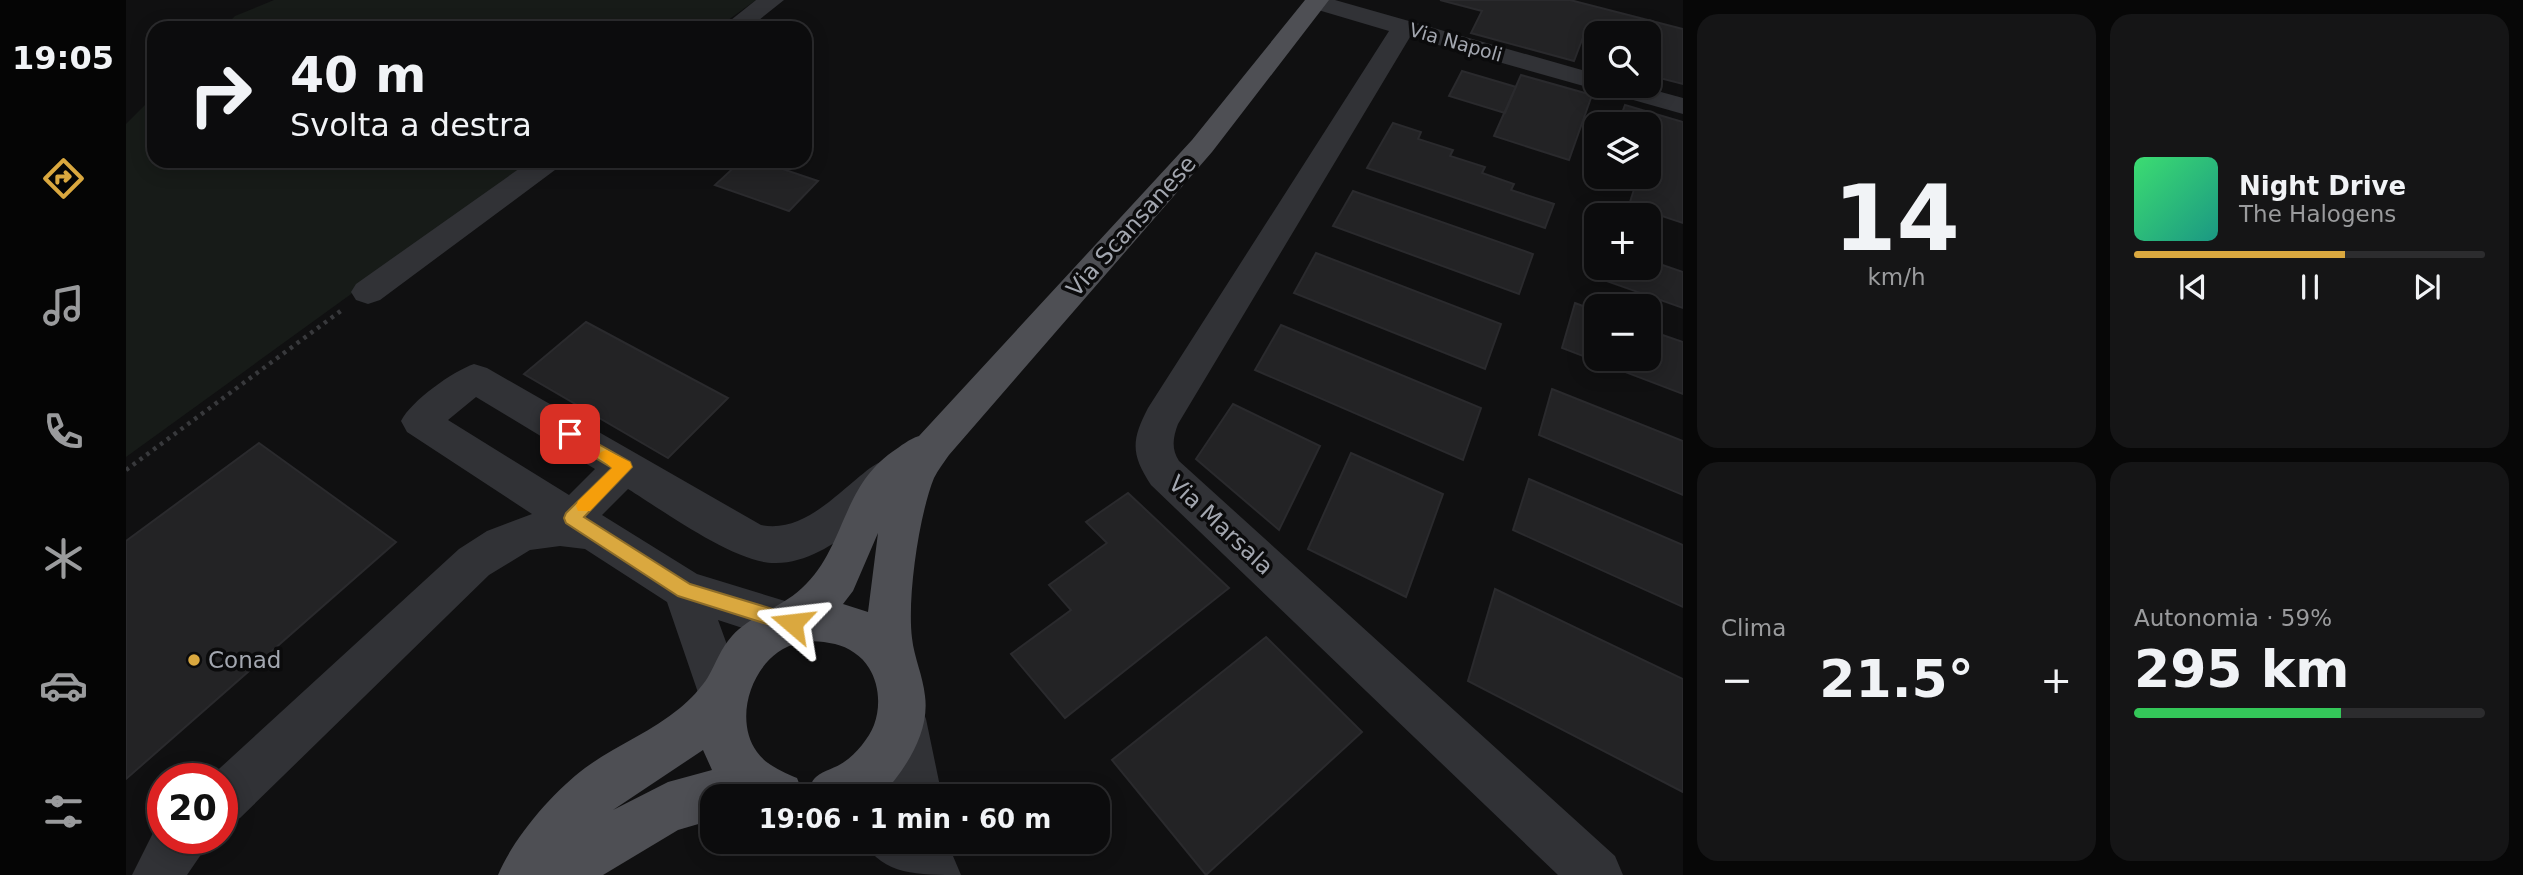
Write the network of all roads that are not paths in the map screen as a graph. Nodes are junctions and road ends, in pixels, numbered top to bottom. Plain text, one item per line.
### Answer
1 (772, 0) edge
2 (1317, 1) edge
3 (743, 21) edge
4 (1404, 27) junction
5 (1584, 79) edge
6 (1654, 98) edge
7 (1683, 106) edge
8 (539, 168) edge
9 (368, 292) road end
10 (935, 444) junction
11 (624, 467) junction
12 (888, 476) junction
13 (583, 525) junction
14 (685, 590) junction
15 (792, 623) junction
16 (896, 669) junction
17 (722, 697) junction
18 (902, 719) junction
19 (758, 784) edge
20 (859, 784) edge
21 (915, 784) edge
22 (238, 785) edge
23 (700, 798) edge
24 (170, 854) edge
25 (909, 854) edge
26 (936, 854) edge
27 (159, 875) edge
28 (525, 875) edge
29 (553, 875) edge
30 (934, 875) edge
31 (946, 875) edge
32 (1596, 875) edge

1 - 3 street
2 - 4 street, Via Napoli
2 - 10 main road, Via Scansanese
4 - 5 street, Via Napoli
4 - 32 street, Via Marsala
6 - 7 street
8 - 9 street
10 - 12 main road, Via Scansanese
10 - 16 main road, Via Scansanese
11 - 12 street
11 - 13 street
11 - 13 street
12 - 15 main road, Via Scansanese
13 - 14 street
13 - 22 street
14 - 15 street
14 - 17 street
15 - 16 main road, Via Scansanese
15 - 17 main road, Via Scansanese
16 - 18 main road, Via Scansanese
17 - 19 main road, Via Scansanese
17 - 28 main road, Via Scansanese
18 - 20 main road, Via Scansanese
18 - 21 street
23 - 29 main road, Via Scansanese
24 - 27 street
25 - 30 street
26 - 31 street

